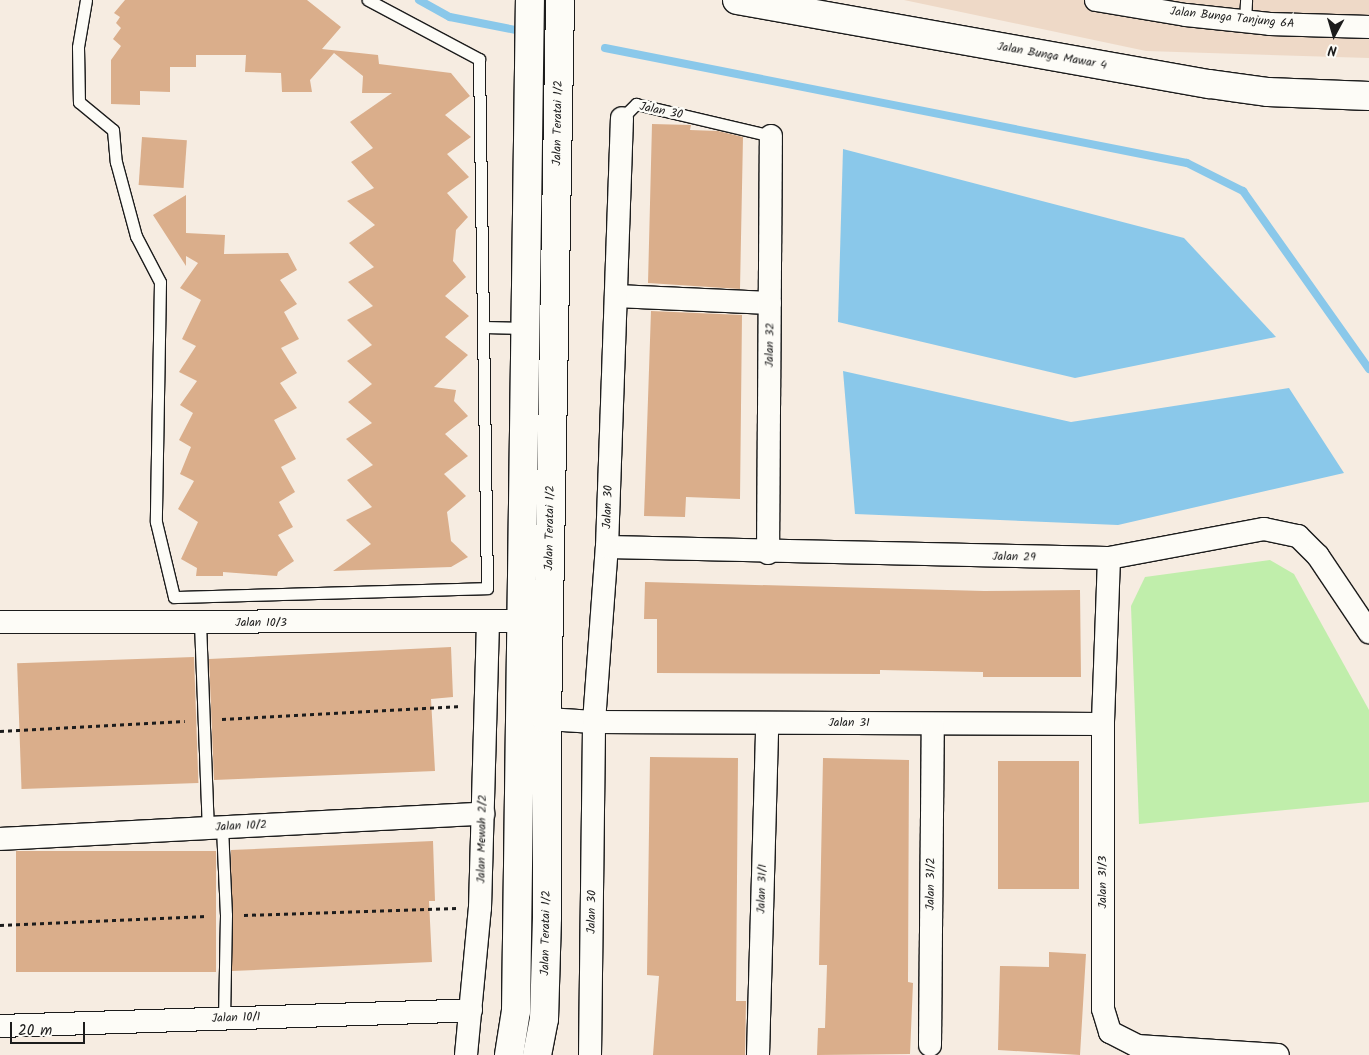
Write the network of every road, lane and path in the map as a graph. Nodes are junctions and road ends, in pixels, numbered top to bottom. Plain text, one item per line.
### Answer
1 (86, 0) edge
2 (368, 0) edge
3 (530, 0) edge
4 (560, 0) edge
5 (737, 0) edge
6 (1096, 0) edge
7 (840, 10) edge
8 (1245, 10) edge
9 (1369, 27) edge
10 (1369, 96) edge
11 (622, 118) joint
12 (771, 136) joint
13 (616, 296) junction
14 (770, 303) junction
15 (484, 327) junction
16 (526, 328) junction
17 (606, 548) junction
18 (768, 553) junction
19 (1109, 558) junction
20 (174, 597) junction
21 (522, 621) junction
22 (0, 622) edge
23 (191, 623) junction
24 (488, 623) junction
25 (1369, 632) edge
26 (486, 704) junction
27 (547, 719) junction
28 (203, 720) junction
29 (594, 722) junction
30 (767, 723) junction
31 (932, 724) junction
32 (1104, 724) junction
33 (0, 731) edge
34 (483, 814) junction
35 (215, 828) junction
36 (0, 839) edge
37 (471, 1010) junction
38 (224, 1018) junction
39 (0, 1026) edge
40 (930, 1045) dead end
41 (466, 1055) edge
42 (508, 1055) edge
43 (537, 1055) edge
44 (590, 1055) edge
45 (758, 1055) edge
46 (1278, 1055) edge

1 - 20 lane
2 - 15 lane
3 - 16 main road
4 - 27 main road, Jalan Teratai 1/2
5 - 7 main road, Jalan Bunga Mawar 4
6 - 8 street, Jalan Bunga Tanjung 6A
7 - 10 main road, Jalan Bunga Mawar 4
8 - 9 street, Jalan Bunga Tanjung 6A
11 - 12 lane, Jalan 30
11 - 13 street, Jalan 30
12 - 14 street, Jalan 32
13 - 14 street
13 - 17 street, Jalan 30
14 - 18 street, Jalan 32
15 - 16 lane
15 - 20 lane
16 - 21 main road
17 - 18 street, Jalan 29
17 - 29 street, Jalan 30
18 - 19 street, Jalan 29
19 - 25 street, Jalan 29
19 - 32 street, Jalan 31/3
20 - 23 lane
21 - 24 street, Jalan 10/3
21 - 42 main road
22 - 23 street, Jalan 10/3
23 - 24 street, Jalan 10/3
23 - 28 lane
24 - 26 street, Jalan Mewah 2/2
26 - 28 path
26 - 34 street, Jalan Mewah 2/2
27 - 29 street, Jalan 31
27 - 43 main road, Jalan Teratai 1/2
28 - 33 path
28 - 35 lane
29 - 30 street, Jalan 31
29 - 44 street, Jalan 30
30 - 31 street, Jalan 31
30 - 45 street, Jalan 31/1
31 - 32 street, Jalan 31
31 - 40 street, Jalan 31/2
32 - 46 street, Jalan 31/3
34 - 35 street, Jalan 10/2
34 - 37 street, Jalan Mewah 2/2
35 - 36 street, Jalan 10/2
35 - 38 lane
37 - 38 street, Jalan 10/1
37 - 41 street, Jalan Mewah 2/2
38 - 39 street, Jalan 10/1

